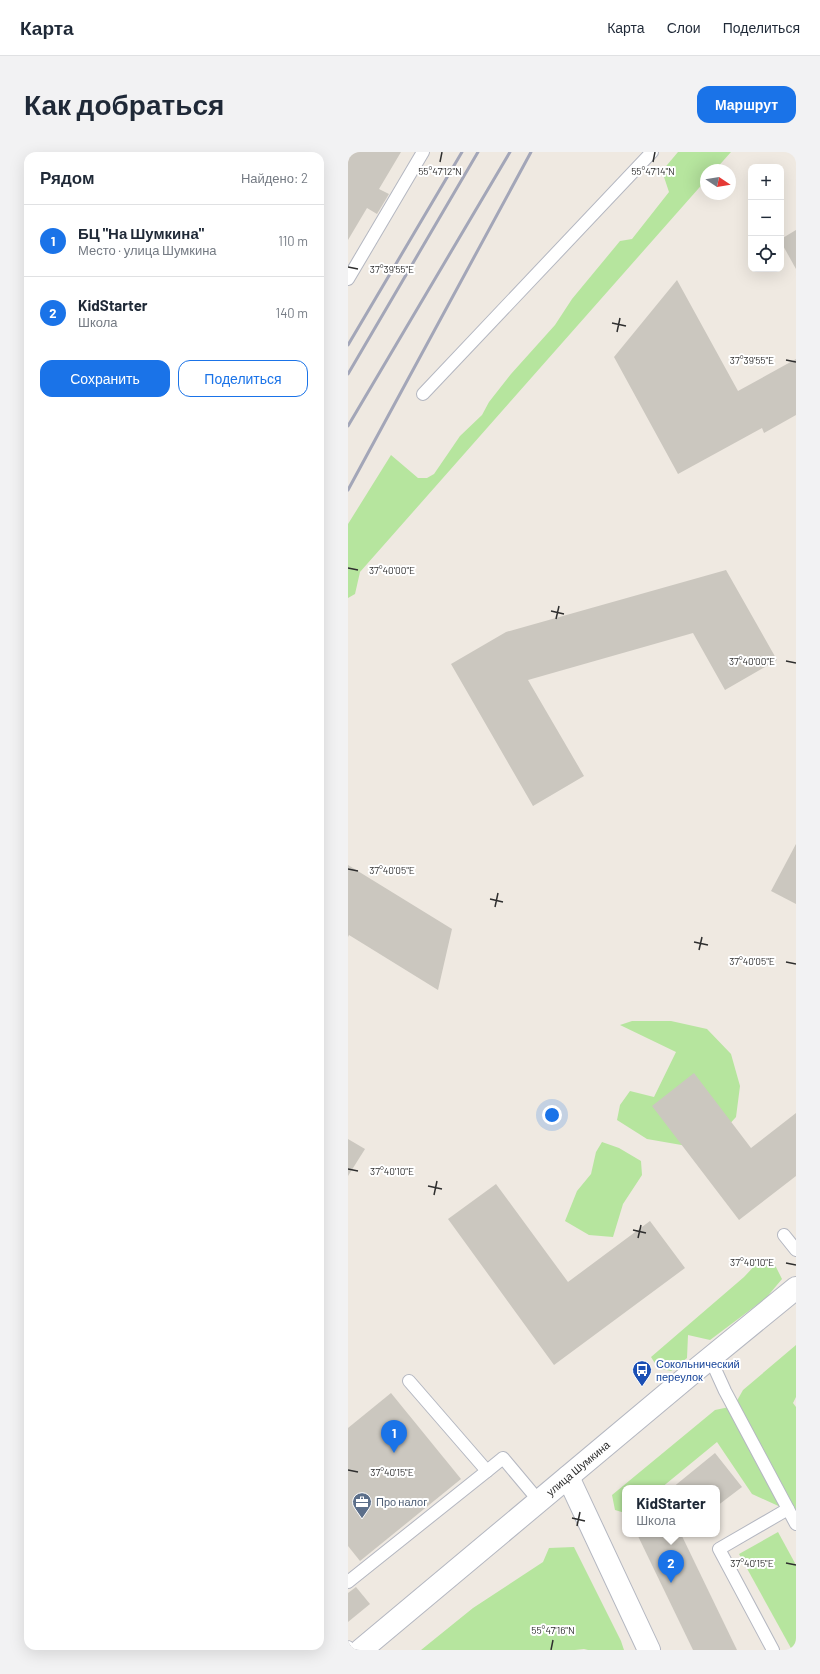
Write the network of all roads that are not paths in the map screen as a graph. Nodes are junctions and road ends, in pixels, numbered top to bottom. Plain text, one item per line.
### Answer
1 (423, 152) edge
2 (652, 152) edge
3 (348, 279) edge
4 (423, 394) dead end
5 (784, 1235) dead end
6 (796, 1250) edge
7 (796, 1288) edge
8 (710, 1358) junction
9 (409, 1381) dead end
10 (487, 1472) junction
11 (568, 1477) junction
12 (539, 1501) junction
13 (788, 1509) junction
14 (796, 1524) edge
15 (348, 1582) edge
16 (348, 1647) edge
17 (350, 1650) edge
18 (361, 1650) edge
19 (649, 1650) edge
20 (773, 1650) edge

1 - 3 lane
2 - 4 lane
5 - 6 lane
7 - 8 street, улица Шумкина
8 - 11 street, улица Шумкина
8 - 13 lane
9 - 10 lane
10 - 12 lane
10 - 15 lane
11 - 12 street, улица Шумкина
11 - 19 street
12 - 18 street, улица Шумкина
13 - 14 lane
13 - 20 lane
16 - 17 lane

